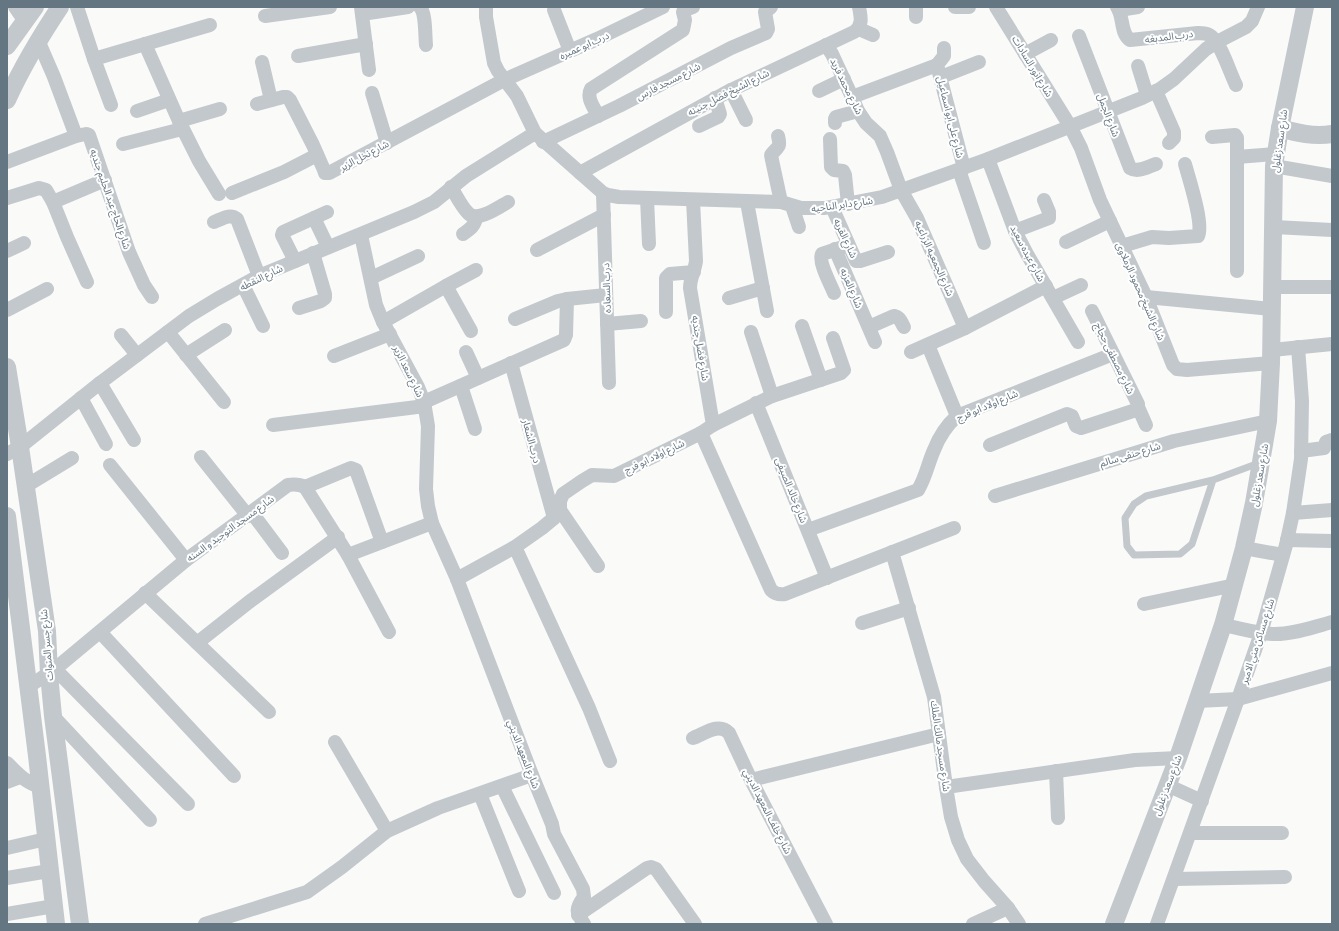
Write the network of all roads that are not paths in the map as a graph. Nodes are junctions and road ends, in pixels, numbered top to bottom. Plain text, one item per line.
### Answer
1 (60, 7) edge
2 (77, 7) edge
3 (330, 7) edge
4 (402, 7) edge
5 (408, 7) edge
6 (420, 7) edge
7 (486, 7) edge
8 (663, 7) edge
9 (693, 7) edge
10 (771, 7) edge
11 (859, 7) edge
12 (955, 7) edge
13 (969, 7) edge
14 (996, 7) edge
15 (1138, 7) edge
16 (1258, 7) edge
17 (1305, 7) edge
18 (1118, 8) edge
19 (361, 10) edge
20 (554, 10) dead end
21 (25, 11) edge
22 (266, 16) dead end
23 (210, 25) dead end
24 (859, 29) junction
25 (873, 35) dead end
26 (1079, 36) dead end
27 (38, 40) junction
28 (1051, 40) dead end
29 (1217, 42) junction
30 (145, 44) junction
31 (366, 44) junction
32 (426, 45) dead end
33 (826, 45) junction
34 (7, 46) edge
35 (944, 48) dead end
36 (570, 51) junction
37 (1025, 54) junction
38 (298, 56) dead end
39 (94, 59) junction
40 (262, 62) dead end
41 (979, 62) dead end
42 (1138, 66) dead end
43 (369, 70) dead end
44 (939, 71) junction
45 (844, 79) junction
46 (504, 80) junction
47 (1236, 85) dead end
48 (731, 90) junction
49 (819, 91) dead end
50 (372, 93) dead end
51 (1152, 93) junction
52 (852, 96) junction
53 (716, 98) junction
54 (7, 100) edge
55 (169, 100) junction
56 (271, 100) junction
57 (257, 104) dead end
58 (111, 105) dead end
59 (220, 109) dead end
60 (137, 111) dead end
61 (858, 111) junction
62 (1108, 111) junction
63 (598, 116) junction
64 (746, 120) dead end
65 (835, 123) dead end
66 (181, 125) junction
67 (699, 126) dead end
68 (1070, 126) junction
69 (1280, 128) junction
70 (1332, 134) edge
71 (76, 136) junction
72 (778, 136) dead end
73 (1212, 137) dead end
74 (539, 138) junction
75 (830, 139) dead end
76 (388, 143) junction
77 (1169, 143) dead end
78 (123, 144) dead end
79 (317, 154) junction
80 (1237, 157) junction
81 (988, 159) junction
82 (1275, 160) junction
83 (7, 162) edge
84 (1156, 164) dead end
85 (1185, 164) dead end
86 (962, 169) junction
87 (580, 173) junction
88 (1332, 176) edge
89 (105, 180) junction
90 (451, 187) junction
91 (901, 190) junction
92 (603, 193) junction
93 (7, 198) edge
94 (647, 198) junction
95 (693, 200) junction
96 (1044, 200) dead end
97 (53, 202) junction
98 (508, 202) dead end
99 (747, 202) junction
100 (787, 204) junction
101 (848, 204) junction
102 (832, 207) junction
103 (327, 212) dead end
104 (604, 215) junction
105 (476, 217) junction
106 (314, 218) junction
107 (1110, 221) junction
108 (214, 222) dead end
109 (799, 227) dead end
110 (1274, 227) junction
111 (1332, 230) edge
112 (1015, 231) junction
113 (360, 234) junction
114 (463, 234) dead end
115 (1066, 242) dead end
116 (24, 243) dead end
117 (984, 243) dead end
118 (649, 244) dead end
119 (849, 244) junction
120 (1122, 246) junction
121 (328, 247) junction
122 (835, 249) junction
123 (537, 250) dead end
124 (7, 251) edge
125 (888, 252) dead end
126 (313, 253) junction
127 (418, 256) dead end
128 (295, 261) junction
129 (476, 270) dead end
130 (1237, 271) dead end
131 (694, 272) junction
132 (259, 276) junction
133 (371, 278) junction
134 (87, 282) dead end
135 (243, 285) junction
136 (1081, 285) dead end
137 (446, 286) junction
138 (1046, 286) junction
139 (1272, 287) junction
140 (1332, 287) edge
141 (762, 288) junction
142 (47, 289) dead end
143 (834, 293) dead end
144 (606, 295) junction
145 (152, 297) dead end
146 (1146, 297) junction
147 (729, 298) dead end
148 (1053, 298) junction
149 (567, 299) junction
150 (299, 308) dead end
151 (1272, 309) junction
152 (7, 310) edge
153 (767, 311) dead end
154 (1092, 311) dead end
155 (666, 312) dead end
156 (515, 319) dead end
157 (641, 321) dead end
158 (383, 322) junction
159 (607, 324) junction
160 (263, 326) dead end
161 (802, 326) dead end
162 (869, 327) junction
163 (904, 327) dead end
164 (965, 328) junction
165 (225, 330) dead end
166 (471, 331) dead end
167 (168, 332) junction
168 (751, 332) dead end
169 (390, 334) junction
170 (121, 335) dead end
171 (833, 338) dead end
172 (875, 342) dead end
173 (1078, 342) dead end
174 (1332, 344) edge
175 (928, 345) junction
176 (1298, 348) junction
177 (466, 352) dead end
178 (911, 352) dead end
179 (1113, 354) junction
180 (137, 355) junction
181 (186, 355) junction
182 (334, 356) dead end
183 (1271, 357) junction
184 (511, 363) junction
185 (7, 367) edge
186 (478, 378) junction
187 (821, 380) junction
188 (100, 383) junction
189 (609, 383) dead end
190 (461, 386) junction
191 (772, 396) junction
192 (81, 398) junction
193 (224, 402) dead end
194 (756, 403) junction
195 (424, 404) junction
196 (1138, 407) junction
197 (957, 416) junction
198 (1268, 421) junction
199 (274, 425) dead end
200 (713, 425) junction
201 (1146, 425) dead end
202 (475, 429) dead end
203 (701, 433) junction
204 (134, 440) dead end
205 (1332, 440) edge
206 (106, 444) dead end
207 (990, 445) dead end
208 (14, 450) edge
209 (1301, 451) junction
210 (201, 457) dead end
211 (72, 458) dead end
212 (1262, 462) junction
213 (110, 465) dead end
214 (1213, 480) junction
215 (26, 486) junction
216 (305, 487) junction
217 (995, 496) dead end
218 (1332, 510) edge
219 (1293, 513) junction
220 (250, 514) junction
221 (557, 514) junction
222 (7, 516) edge
223 (432, 523) junction
224 (954, 528) dead end
225 (808, 530) junction
226 (338, 537) junction
227 (1287, 540) junction
228 (1332, 540) edge
229 (382, 542) junction
230 (515, 547) junction
231 (1244, 548) junction
232 (892, 552) junction
233 (282, 553) dead end
234 (348, 555) junction
235 (1283, 555) junction
236 (186, 560) junction
237 (598, 566) dead end
238 (827, 578) junction
239 (457, 579) junction
240 (1235, 585) junction
241 (145, 593) junction
242 (1144, 604) dead end
243 (909, 608) junction
244 (1332, 622) edge
245 (862, 623) dead end
246 (1223, 625) junction
247 (100, 632) junction
248 (389, 632) dead end
249 (1260, 633) junction
250 (197, 643) junction
251 (52, 672) junction
252 (1332, 673) edge
253 (28, 687) junction
254 (1238, 699) junction
255 (1198, 701) junction
256 (269, 712) dead end
257 (53, 716) junction
258 (939, 734) junction
259 (693, 738) dead end
260 (335, 742) dead end
261 (1178, 758) junction
262 (610, 761) dead end
263 (7, 763) edge
264 (1056, 771) junction
265 (532, 775) junction
266 (234, 776) dead end
267 (20, 777) junction
268 (751, 780) junction
269 (7, 782) edge
270 (1167, 785) junction
271 (502, 786) junction
272 (41, 787) junction
273 (946, 787) junction
274 (480, 794) junction
275 (1202, 801) junction
276 (188, 804) dead end
277 (1058, 818) dead end
278 (150, 820) dead end
279 (388, 832) junction
280 (1191, 833) junction
281 (1282, 833) dead end
282 (46, 839) junction
283 (7, 848) edge
284 (49, 871) junction
285 (1285, 877) dead end
286 (7, 878) edge
287 (1174, 879) junction
288 (519, 891) dead end
289 (554, 893) dead end
290 (54, 906) junction
291 (1008, 908) junction
292 (7, 914) edge
293 (581, 920) edge
294 (56, 924) edge
295 (80, 924) edge
296 (205, 924) edge
297 (694, 924) edge
298 (826, 924) edge
299 (973, 924) edge
300 (1019, 924) edge
301 (1114, 924) edge
302 (1157, 924) edge

1 - 27 street
2 - 39 street
3 - 22 street
4 - 5 street
4 - 19 street
6 - 32 street
7 - 46 street, شارع داير الناحيه
8 - 36 street, درب ابو عميره
9 - 63 street
10 - 63 street, شارع مسجد فارس
11 - 24 street
12 - 13 street
14 - 37 street, شارع انور السادات
15 - 18 street
16 - 29 street, شارع داير الناحيه
17 - 69 street, شارع سعد زغلول
18 - 29 street, درب المدبغه
19 - 31 street
20 - 36 street
21 - 34 street
23 - 30 street
24 - 25 street
24 - 33 street, شارع الشيخ فضل جنينه
26 - 62 street, شارع الجمل
27 - 54 street
27 - 71 street
28 - 37 street
29 - 47 street
29 - 51 street, شارع داير الناحيه
30 - 39 street
30 - 55 street
31 - 38 street
31 - 43 street
33 - 45 street, شارع محمد فريد
33 - 48 street, شارع الشيخ فضل جنينه
35 - 44 street, شارع على ابو اسماعيل
36 - 46 street, درب ابو عميره
37 - 68 street, شارع انور السادات
39 - 58 street
40 - 56 street
41 - 44 street
42 - 51 street
44 - 52 street, شارع على ابو اسماعيل
44 - 86 street, شارع على ابو اسماعيل
45 - 49 street
45 - 52 street, شارع محمد فريد
46 - 74 street, شارع داير الناحيه
46 - 76 street, شارع نخل الزير
48 - 53 street, شارع الشيخ فضل جنينه
48 - 64 street
50 - 76 street
51 - 62 street, شارع داير الناحيه
51 - 77 street
52 - 61 street, شارع محمد فريد
53 - 67 street
53 - 87 street, شارع الشيخ فضل جنينه
55 - 60 street
55 - 66 street
56 - 57 street, شارع نخل الزير
56 - 79 street, شارع نخل الزير
59 - 66 street
61 - 65 street
61 - 91 street, شارع محمد فريد
62 - 68 street, شارع داير الناحيه
62 - 84 street, شارع الجمل
63 - 74 street, شارع مسجد فارس
66 - 78 street
66 - 79 street
68 - 81 street, شارع داير الناحيه
68 - 107 street, شارع الشيخ محمود الرملاوى
69 - 70 street
69 - 82 street, شارع سعد زغلول
71 - 83 street
71 - 89 street, شارع الحاج عبد الحليم جنديه
72 - 100 street
73 - 80 street
74 - 87 street, شارع داير الناحيه
74 - 90 street, شارع النقطه
75 - 101 street
76 - 79 street, شارع نخل الزير
80 - 82 street
80 - 130 street
81 - 86 street, شارع داير الناحيه
81 - 112 street, شارع عبده سعيد
82 - 88 street
82 - 110 street, شارع سعد زغلول
85 - 120 street
86 - 91 street, شارع داير الناحيه
86 - 117 street, شارع على ابو اسماعيل
87 - 92 street, شارع داير الناحيه
89 - 97 street
89 - 145 street, شارع الحاج عبد الحليم جنديه
90 - 105 street
90 - 113 street, شارع النقطه
91 - 101 street, شارع داير الناحيه
91 - 164 street, شارع الجمعيه الزراعيه
92 - 94 street, شارع داير الناحيه
92 - 104 street, درب السعاده
93 - 97 street
94 - 95 street, شارع داير الناحيه
94 - 118 street
95 - 99 street, شارع داير الناحيه
95 - 131 street, شارع فضل جنديه
96 - 112 street
97 - 134 street
98 - 105 street
99 - 100 street, شارع داير الناحيه
99 - 141 street
100 - 102 street, شارع داير الناحيه
100 - 109 street
101 - 102 street, شارع داير الناحيه
102 - 119 street, شارع القريه
103 - 106 street
104 - 123 street
104 - 144 street, درب السعاده
105 - 114 street
106 - 121 street
106 - 128 street
107 - 115 street
107 - 120 street, شارع الشيخ محمود الرملاوى
108 - 132 street
110 - 111 street
110 - 139 street, شارع سعد زغلول
112 - 138 street, شارع عبده سعيد
113 - 121 street, شارع النقطه
113 - 133 street, شارع سعد الزير
116 - 124 street
119 - 122 street
119 - 125 street, شارع القريه
120 - 146 street, شارع الشيخ محمود الرملاوى
121 - 126 street, شارع النقطه
122 - 143 street
122 - 162 street, شارع العزبه
126 - 128 street, شارع النقطه
126 - 150 street
127 - 133 street
128 - 132 street, شارع النقطه
129 - 137 street
131 - 155 street
131 - 200 street, شارع فضل جنديه
132 - 135 street, شارع النقطه
133 - 158 street, شارع سعد الزير
135 - 160 street
135 - 167 street, شارع النقطه
136 - 148 street
137 - 158 street
137 - 166 street
138 - 148 street, شارع عبده سعيد
138 - 164 street
139 - 140 street
139 - 151 street, شارع سعد زغلول
141 - 147 street
141 - 153 street
142 - 152 street
144 - 149 street
144 - 159 street, درب السعاده
146 - 151 street
146 - 183 street, شارع الشيخ محمود الرملاوى
148 - 173 street, شارع عبده سعيد
149 - 156 street
149 - 184 street
151 - 183 street, شارع سعد زغلول
154 - 179 street, شارع مصطفى حجاج
157 - 159 street
158 - 169 street, شارع سعد الزير
159 - 189 street, درب السعاده
161 - 187 street
162 - 163 street
162 - 172 street, شارع العزبه
164 - 175 street
165 - 181 street
167 - 180 street, شارع النقطه
167 - 181 street
168 - 191 street
169 - 182 street
169 - 195 street, شارع سعد الزير
170 - 180 street
171 - 187 street, شارع اولاد ابو فرج
174 - 176 street
175 - 178 street
175 - 197 street
176 - 183 street
176 - 209 street, شارع مساكن مني الامير
177 - 186 street
179 - 196 street, شارع مصطفى حجاج
179 - 197 street, شارع اولاد ابو فرج
180 - 188 street, شارع النقطه
181 - 193 street
183 - 198 street, شارع سعد زغلول
184 - 186 street
184 - 221 street, درب الشعار
185 - 208 street, شارع جسر المنوات
186 - 190 street
187 - 191 street, شارع اولاد ابو فرج
188 - 192 street, شارع النقطه
188 - 204 street
190 - 195 street
190 - 202 street
191 - 194 street, شارع اولاد ابو فرج
192 - 206 street
192 - 208 street, شارع النقطه
194 - 200 street, شارع اولاد ابو فرج
194 - 225 street, شارع خالد الصيفى
195 - 199 street
195 - 223 street, شارع سعد الزير
196 - 201 street, شارع مصطفى حجاج
196 - 207 street
197 - 225 street, شارع اولاد ابو فرج
198 - 212 street, شارع سعد زغلول
198 - 217 street, شارع حنفى سالم
200 - 203 street, شارع اولاد ابو فرج
203 - 221 street, شارع اولاد ابو فرج
203 - 238 street
205 - 209 street
208 - 215 street, شارع جسر المنوات
209 - 219 street, شارع مساكن مني الامير
210 - 220 street
211 - 215 street
212 - 214 lane
212 - 231 street, شارع سعد زغلول
213 - 236 street
214 - 214 lane
215 - 251 street, شارع جسر المنوات
216 - 220 street, شارع مسجد التوحيد و السنه
216 - 226 street
216 - 229 street
218 - 219 street
219 - 227 street, شارع مساكن مني الامير
220 - 233 street
220 - 236 street, شارع مسجد التوحيد و السنه
221 - 230 street
221 - 237 street, درب الشعار
222 - 253 street
223 - 229 street
223 - 239 street, شارع سعد الزير
224 - 232 street
225 - 238 street, شارع خالد الصيفى
226 - 234 street
226 - 250 street
227 - 228 street
227 - 235 street, شارع مساكن مني الامير
229 - 234 street
230 - 239 street
230 - 262 street
231 - 235 street
231 - 240 street, شارع سعد زغلول
232 - 238 street
232 - 243 street, شارع مسجد مالك الملك
234 - 248 street
235 - 249 street, شارع مساكن مني الامير
236 - 241 street, شارع مسجد التوحيد و السنه
239 - 265 street, شارع المعهد الديني
240 - 242 street
240 - 246 street, شارع سعد زغلول
241 - 247 street, شارع مسجد التوحيد و السنه
241 - 250 street
243 - 245 street
243 - 258 street, شارع مسجد مالك الملك
244 - 249 street
246 - 249 street
246 - 255 street, شارع سعد زغلول
247 - 251 street, شارع مسجد التوحيد و السنه
247 - 266 street
249 - 254 street, شارع مساكن مني الامير
250 - 256 street
251 - 253 street, شارع مسجد التوحيد و السنه
251 - 257 street, شارع جسر المنوات
251 - 276 street
252 - 254 street
253 - 272 street
254 - 255 street
254 - 275 street, شارع مساكن مني الامير
255 - 261 street, شارع سعد زغلول
257 - 278 street
257 - 295 street, شارع جسر المنوات
258 - 268 street
258 - 273 street, شارع مسجد مالك الملك
259 - 268 street, شارع خلف المعهد الديني
260 - 279 street
261 - 264 street
261 - 270 street, شارع سعد زغلول
263 - 267 street
264 - 273 street
264 - 277 street
265 - 271 street
265 - 293 street, شارع المعهد الديني
267 - 269 street
267 - 272 street
268 - 298 street, شارع خلف المعهد الديني
270 - 275 street
270 - 301 street, شارع سعد زغلول
271 - 274 street
271 - 289 street
272 - 282 street
273 - 291 street, شارع مسجد مالك الملك
274 - 279 street
274 - 288 street
275 - 280 street, شارع مساكن مني الامير
279 - 296 street
280 - 281 street
280 - 287 street, شارع مساكن مني الامير
282 - 283 street
282 - 284 street
284 - 286 street
284 - 290 street
285 - 287 street
287 - 302 street, شارع مساكن مني الامير
290 - 292 street
290 - 294 street
291 - 299 street
291 - 300 street, شارع مسجد مالك الملك
293 - 297 street

